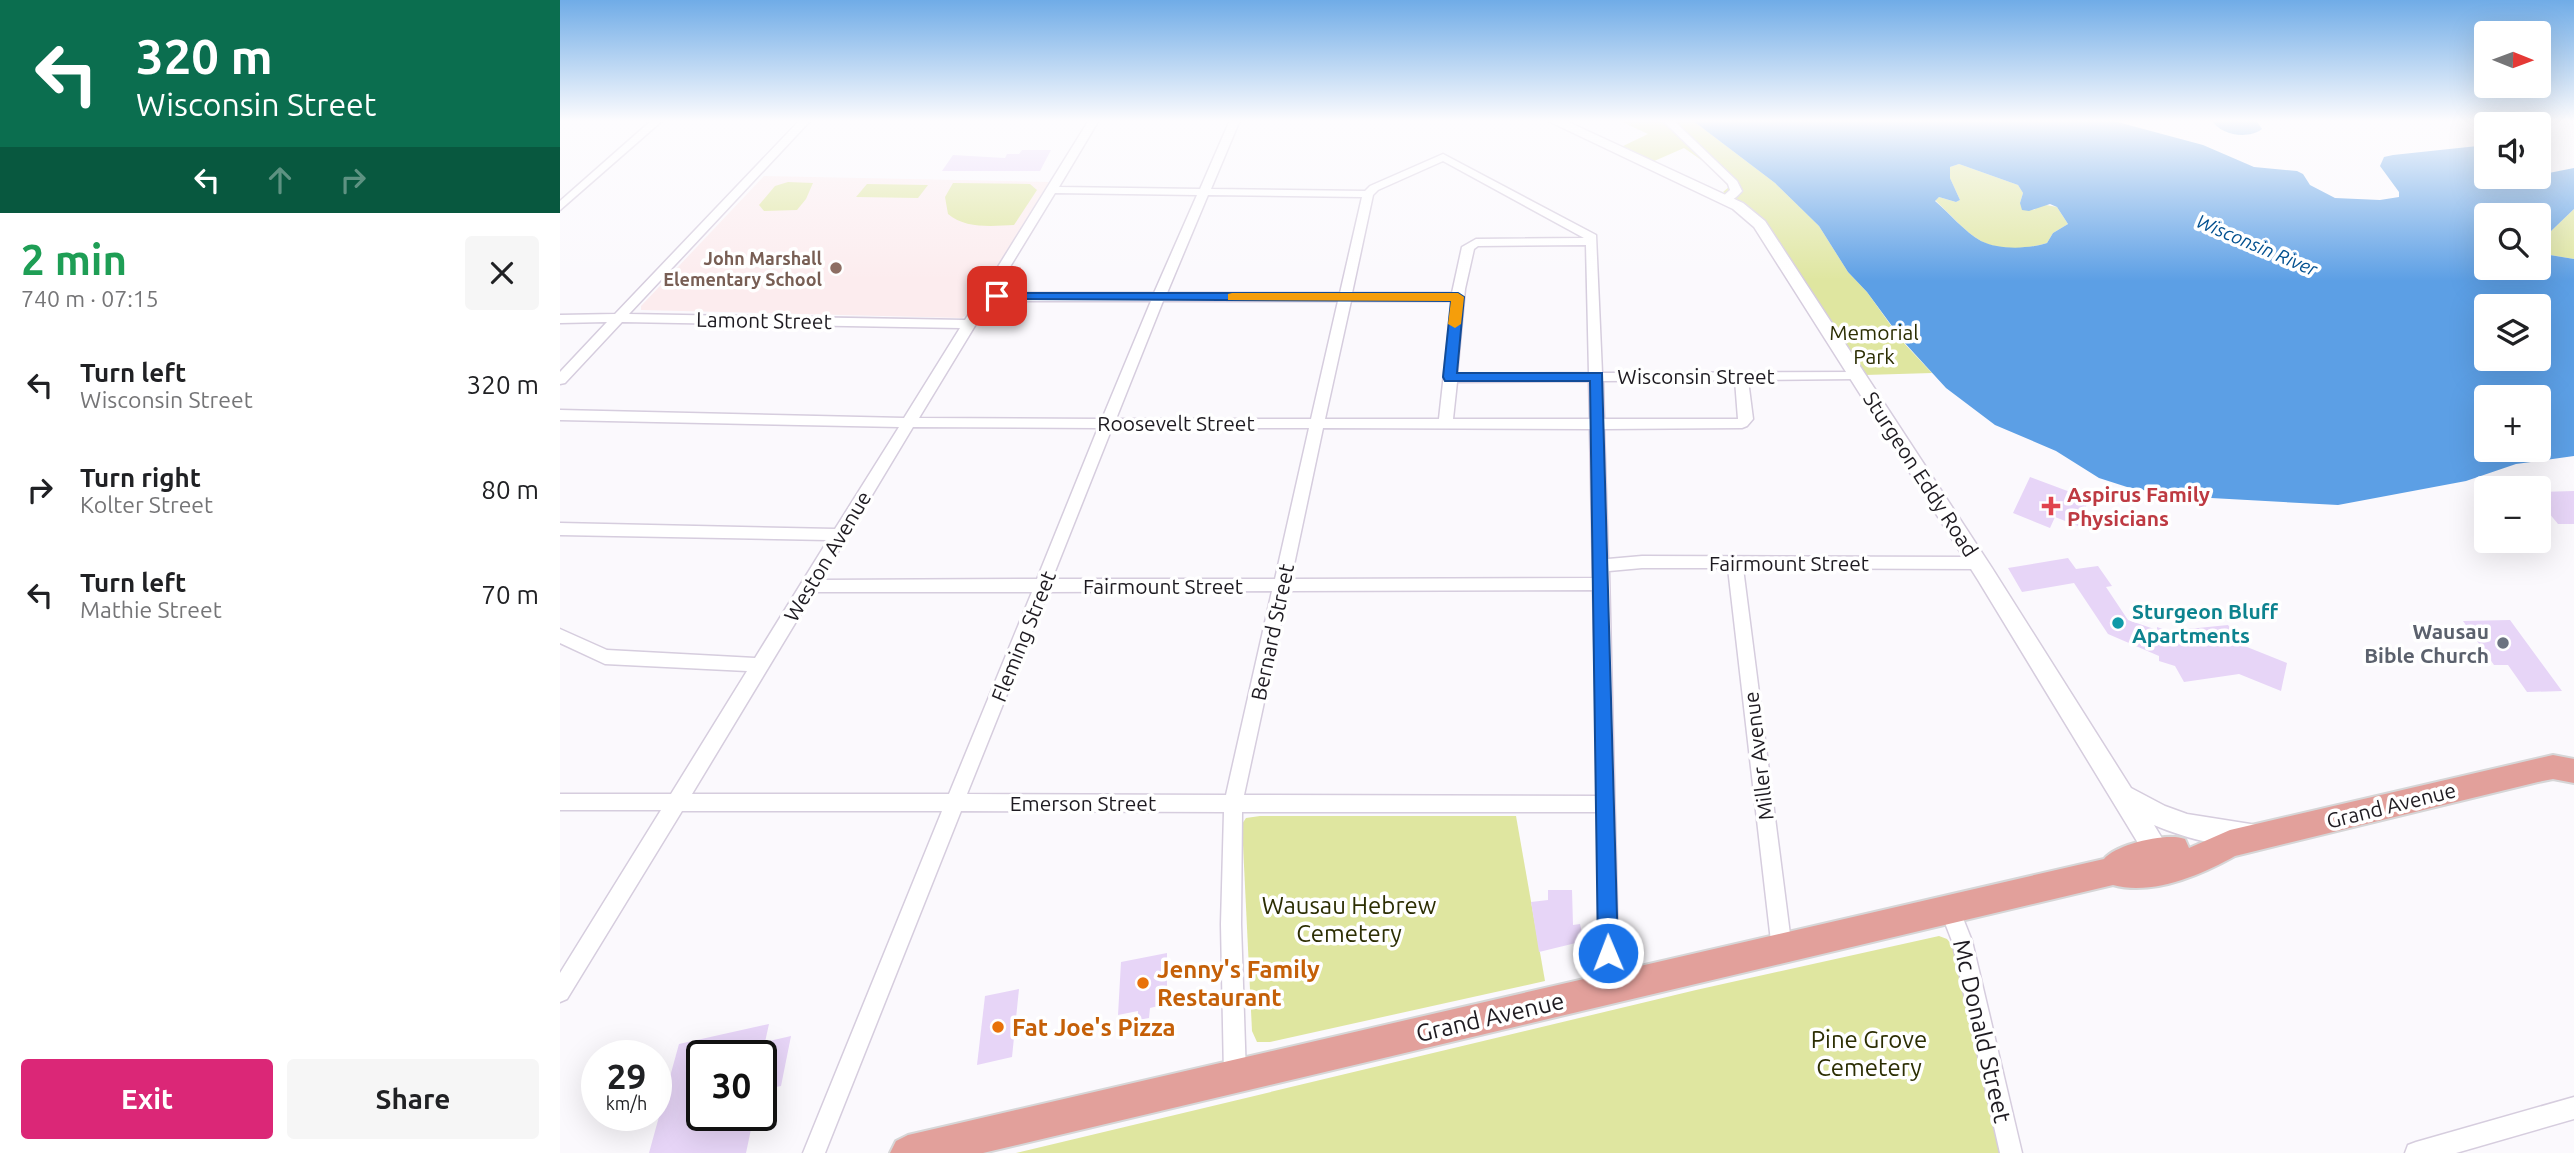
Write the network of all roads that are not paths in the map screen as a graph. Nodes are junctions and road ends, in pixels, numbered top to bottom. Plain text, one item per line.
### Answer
1 (597, 174) edge
2 (755, 174) edge
3 (1061, 174) edge
4 (1212, 174) edge
5 (1406, 174) edge
6 (1475, 174) edge
7 (1669, 174) edge
8 (1723, 174) edge
9 (1051, 190) junction
10 (1204, 192) junction
11 (1368, 194) junction
12 (1725, 200) junction
13 (560, 207) edge
14 (1592, 241) junction
15 (985, 296) junction
16 (1158, 297) junction
17 (1346, 297) junction
18 (1458, 297) junction
19 (560, 319) edge
20 (616, 320) junction
21 (969, 324) junction
22 (1857, 375) junction
23 (1597, 376) junction
24 (1741, 376) junction
25 (1450, 377) junction
26 (560, 380) edge
27 (560, 415) edge
28 (908, 423) junction
29 (1107, 423) junction
30 (1318, 423) junction
31 (1446, 423) junction
32 (1598, 424) junction
33 (560, 529) edge
34 (839, 536) junction
35 (1735, 563) junction
36 (1978, 563) junction
37 (1601, 566) junction
38 (1601, 584) junction
39 (808, 586) junction
40 (1043, 586) junction
41 (1282, 586) junction
42 (560, 636) edge
43 (760, 665) junction
44 (2563, 768) edge
45 (2122, 794) junction
46 (560, 802) edge
47 (676, 802) junction
48 (955, 802) junction
49 (1233, 803) junction
50 (1607, 804) junction
51 (2274, 834) junction
52 (2162, 860) junction
53 (1951, 910) junction
54 (1782, 950) junction
55 (1609, 989) junction
56 (560, 992) edge
57 (1235, 1076) junction
58 (2574, 1108) edge
59 (814, 1153) edge
60 (908, 1153) edge
61 (2011, 1153) edge
62 (2416, 1153) edge

1 - 13 street
2 - 20 street
3 - 9 street, Weston Avenue
4 - 10 street, Fleming Street
5 - 11 street
6 - 14 street
7 - 12 street, Sturgeon Eddy Road
8 - 12 street
9 - 10 street
9 - 15 street, Weston Avenue
10 - 11 street
10 - 16 street, Fleming Street
11 - 17 street, Bernard Street
12 - 22 street, Sturgeon Eddy Road
14 - 18 street
14 - 23 street
15 - 16 street
15 - 21 street, Weston Avenue
16 - 17 street
16 - 29 street, Fleming Street
17 - 18 street
17 - 30 street, Bernard Street
18 - 25 street
19 - 20 street, Lamont Street
20 - 21 street, Lamont Street
20 - 26 street
21 - 28 street, Weston Avenue
22 - 24 street, Wisconsin Street
22 - 36 street, Sturgeon Eddy Road
23 - 24 street, Wisconsin Street
23 - 25 street, Wisconsin Street
23 - 32 street
24 - 32 street, Roosevelt Street
25 - 31 street
27 - 28 street, Roosevelt Street
28 - 29 street, Roosevelt Street
28 - 34 street, Weston Avenue
29 - 30 street, Roosevelt Street
29 - 40 street, Fleming Street
30 - 31 street, Roosevelt Street
30 - 41 street, Bernard Street
31 - 32 street, Roosevelt Street
32 - 37 street
33 - 34 street
34 - 39 street, Weston Avenue
35 - 36 street, Fairmount Street
35 - 37 street, Fairmount Street
35 - 54 street, Miller Avenue
36 - 45 street, Sturgeon Eddy Road
37 - 38 street
38 - 41 street, Fairmount Street
38 - 50 street
39 - 40 street, Fairmount Street
39 - 43 street, Weston Avenue
40 - 41 street, Fairmount Street
40 - 48 street, Fleming Street
41 - 49 street, Bernard Street
42 - 43 street
43 - 47 street, Weston Avenue
44 - 51 main road, Grand Avenue
45 - 51 street
45 - 52 street, Sturgeon Eddy Road
46 - 47 street, Emerson Street
47 - 48 street, Emerson Street
47 - 56 street, Weston Avenue
48 - 49 street, Emerson Street
48 - 59 street, Fleming Street
49 - 50 street, Emerson Street
49 - 57 street, Bernard Street
50 - 55 street
51 - 52 main road, Grand Avenue
52 - 53 main road, Grand Avenue
53 - 54 main road, Grand Avenue
53 - 61 street, Mc Donald Street
54 - 55 main road, Grand Avenue
55 - 57 main road, Grand Avenue
57 - 60 main road, Grand Avenue
58 - 62 street

